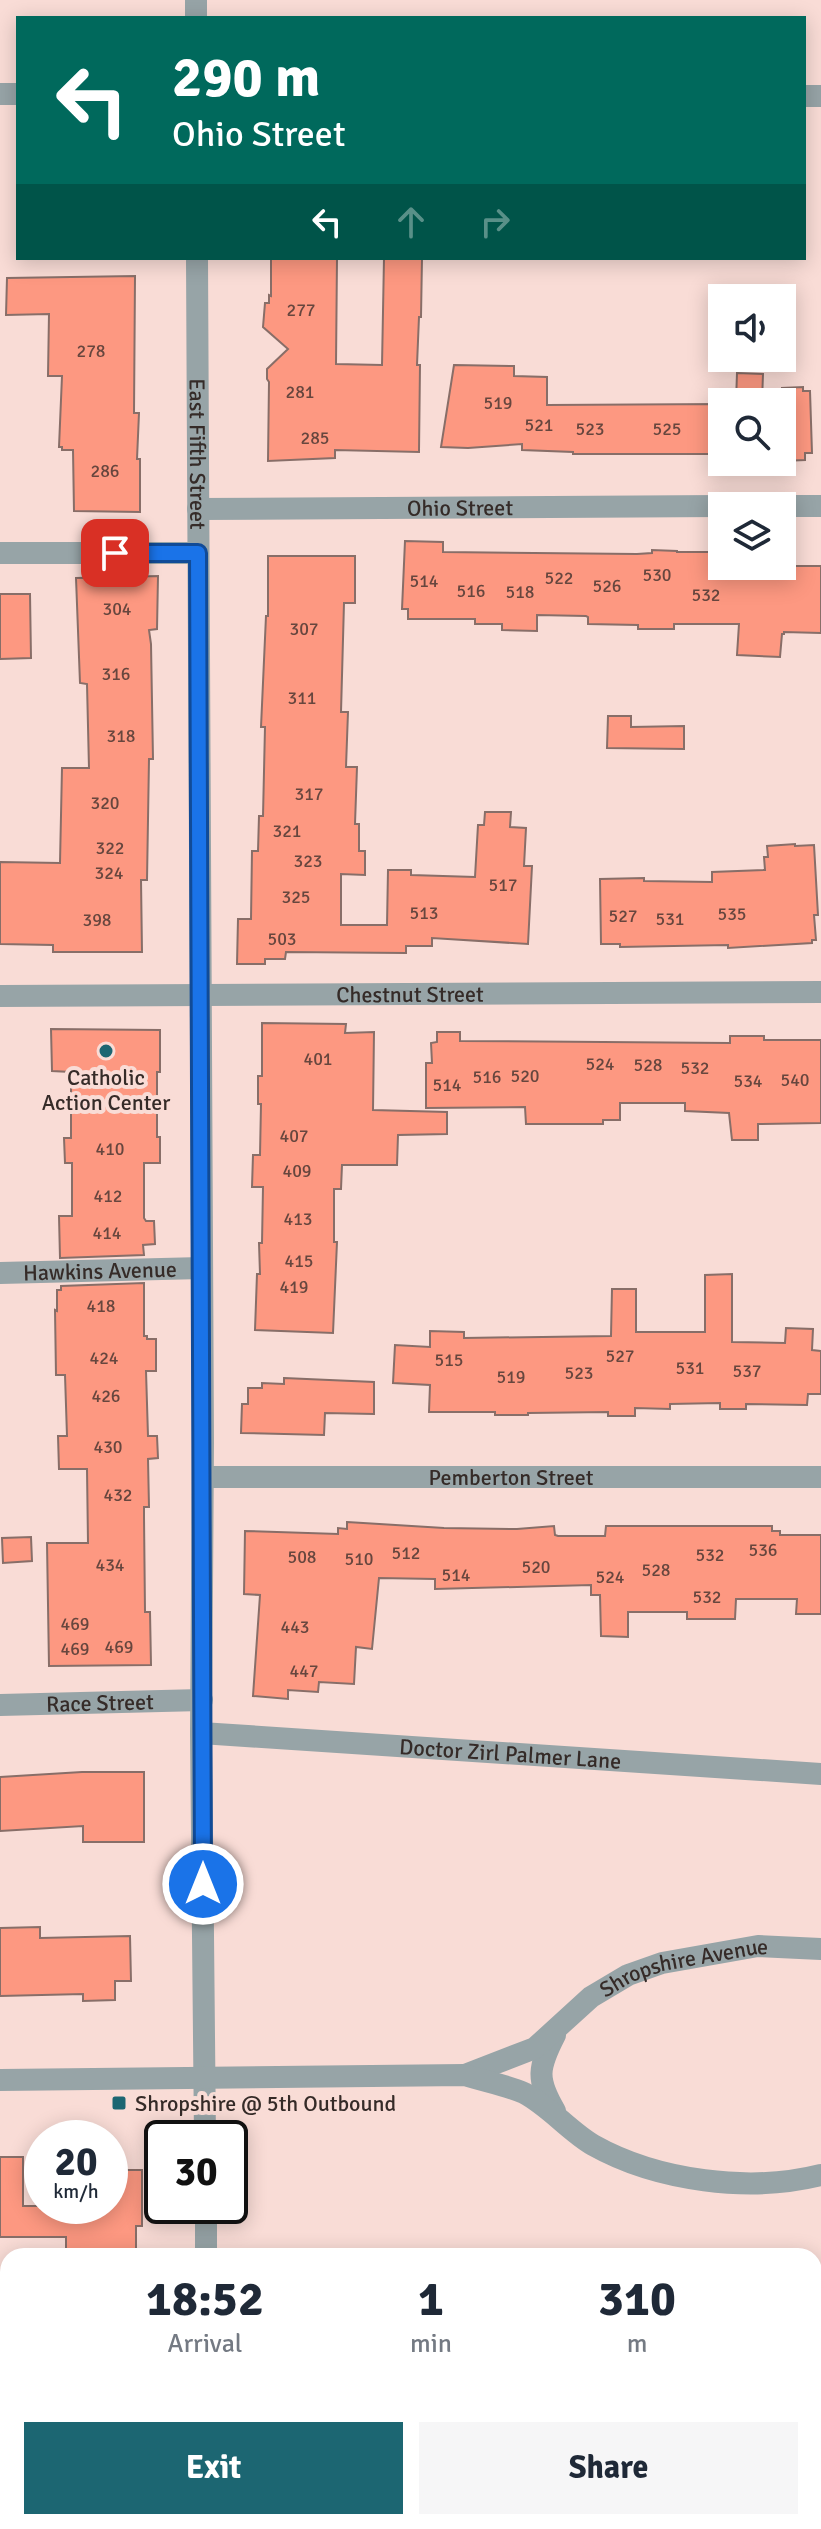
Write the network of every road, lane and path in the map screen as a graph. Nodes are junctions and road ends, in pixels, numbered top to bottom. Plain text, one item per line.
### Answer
1 (197, 260) edge
2 (708, 506) edge
3 (796, 506) edge
4 (821, 506) edge
5 (198, 509) junction
6 (0, 553) edge
7 (198, 553) junction
8 (821, 992) edge
9 (200, 995) junction
10 (0, 996) edge
11 (202, 1268) junction
12 (0, 1273) edge
13 (203, 1477) junction
14 (821, 1477) edge
15 (202, 1700) junction
16 (0, 1705) edge
17 (201, 1733) junction
18 (821, 1774) edge
19 (821, 1949) edge
20 (561, 2024) junction
21 (465, 2075) junction
22 (205, 2079) junction
23 (0, 2080) edge
24 (205, 2120) edge
25 (561, 2121) junction
26 (821, 2175) edge
27 (206, 2224) edge
28 (206, 2248) edge

1 - 5 street, East Fifth Street
2 - 5 street, Ohio Street
3 - 4 street
5 - 7 street, East Fifth Street
6 - 7 street
7 - 9 street, East Fifth Street
8 - 9 street, Chestnut Street
9 - 10 street, Chestnut Street
9 - 11 street, East Fifth Street
11 - 12 street, Hawkins Avenue
11 - 13 street, East Fifth Street
13 - 14 street, Pemberton Street
13 - 15 street, East Fifth Street
15 - 16 street, Race Street
15 - 17 street, East Fifth Street
17 - 18 street, Doctor Zirl Palmer Lane
17 - 22 street, East Fifth Street
19 - 20 street, Shropshire Avenue
20 - 21 street, Shropshire Avenue
20 - 25 street, Shropshire Avenue
21 - 22 street, Shropshire Avenue
21 - 25 street, Shropshire Avenue
22 - 23 street, Shropshire Avenue
22 - 24 street, East Fifth Street
25 - 26 street, Shropshire Avenue
27 - 28 street

